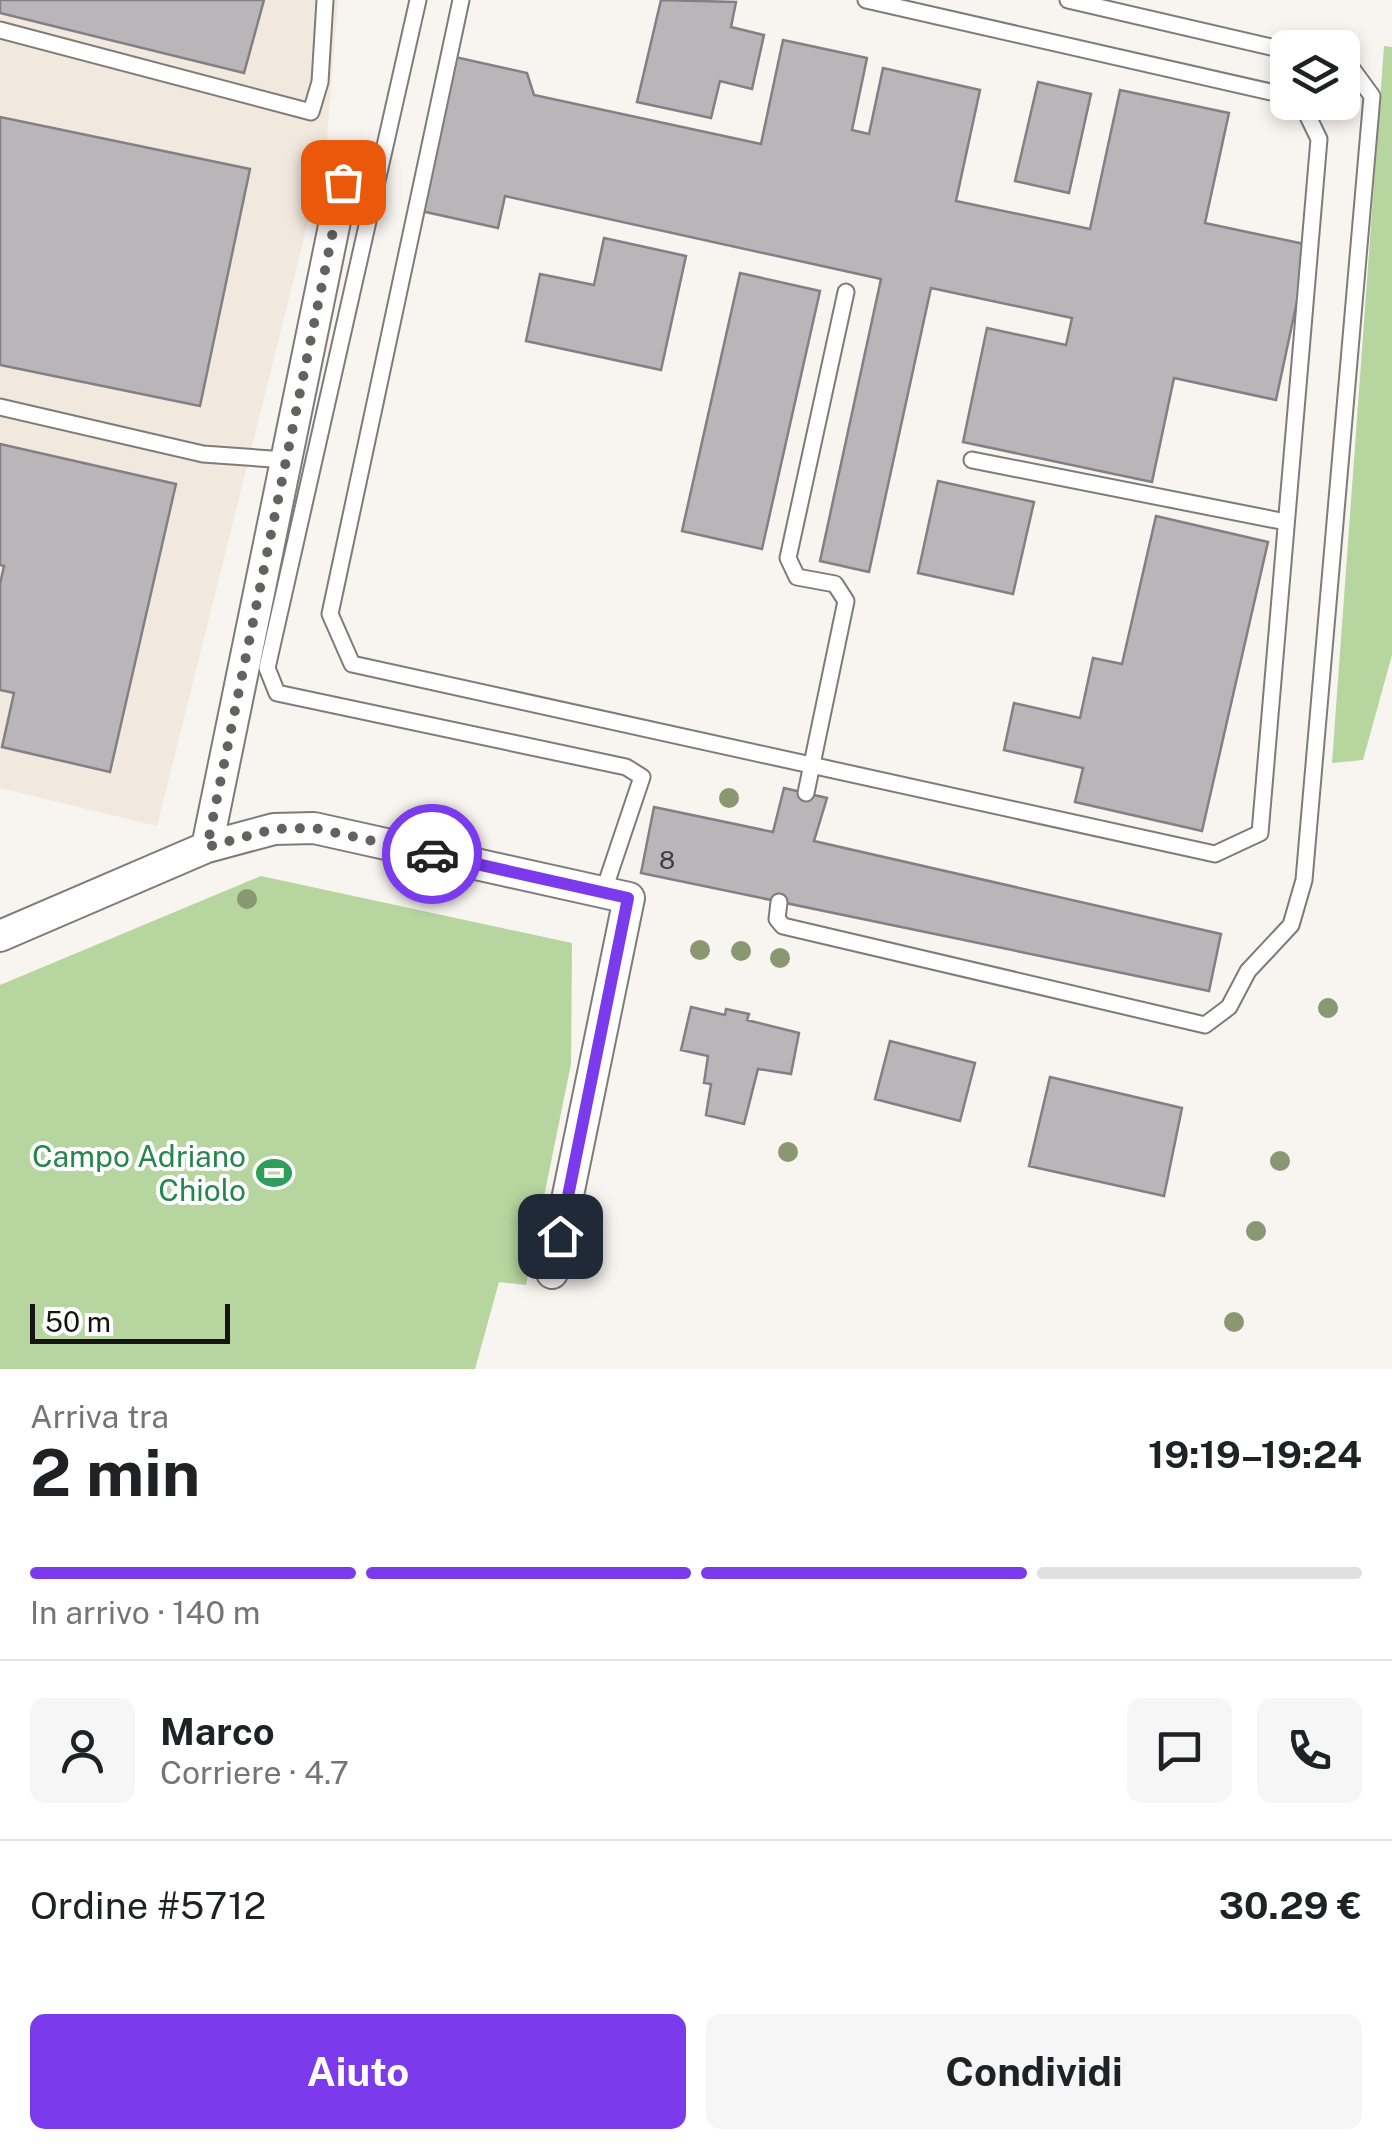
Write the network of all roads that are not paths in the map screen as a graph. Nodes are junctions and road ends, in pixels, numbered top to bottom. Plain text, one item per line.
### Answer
1 (325, 0) edge
2 (418, 0) edge
3 (461, 0) edge
4 (866, 0) edge
5 (1068, 0) edge
6 (0, 30) edge
7 (1270, 48) edge
8 (1360, 80) edge
9 (1270, 92) edge
10 (1309, 120) edge
11 (343, 182) dead end
12 (846, 292) dead end
13 (0, 406) edge
14 (286, 460) junction
15 (972, 460) dead end
16 (1286, 522) junction
17 (812, 765) junction
18 (806, 793) dead end
19 (207, 847) junction
20 (603, 892) junction
21 (779, 902) dead end
22 (0, 936) edge
23 (552, 1273) dead end

1 - 6 lane
2 - 20 lane
3 - 17 lane
4 - 9 lane
5 - 7 lane
8 - 21 lane
10 - 16 lane
11 - 14 street
12 - 17 lane
13 - 14 lane
14 - 19 street
15 - 16 lane
16 - 17 lane
17 - 18 lane
19 - 20 street
19 - 22 street
20 - 23 street

